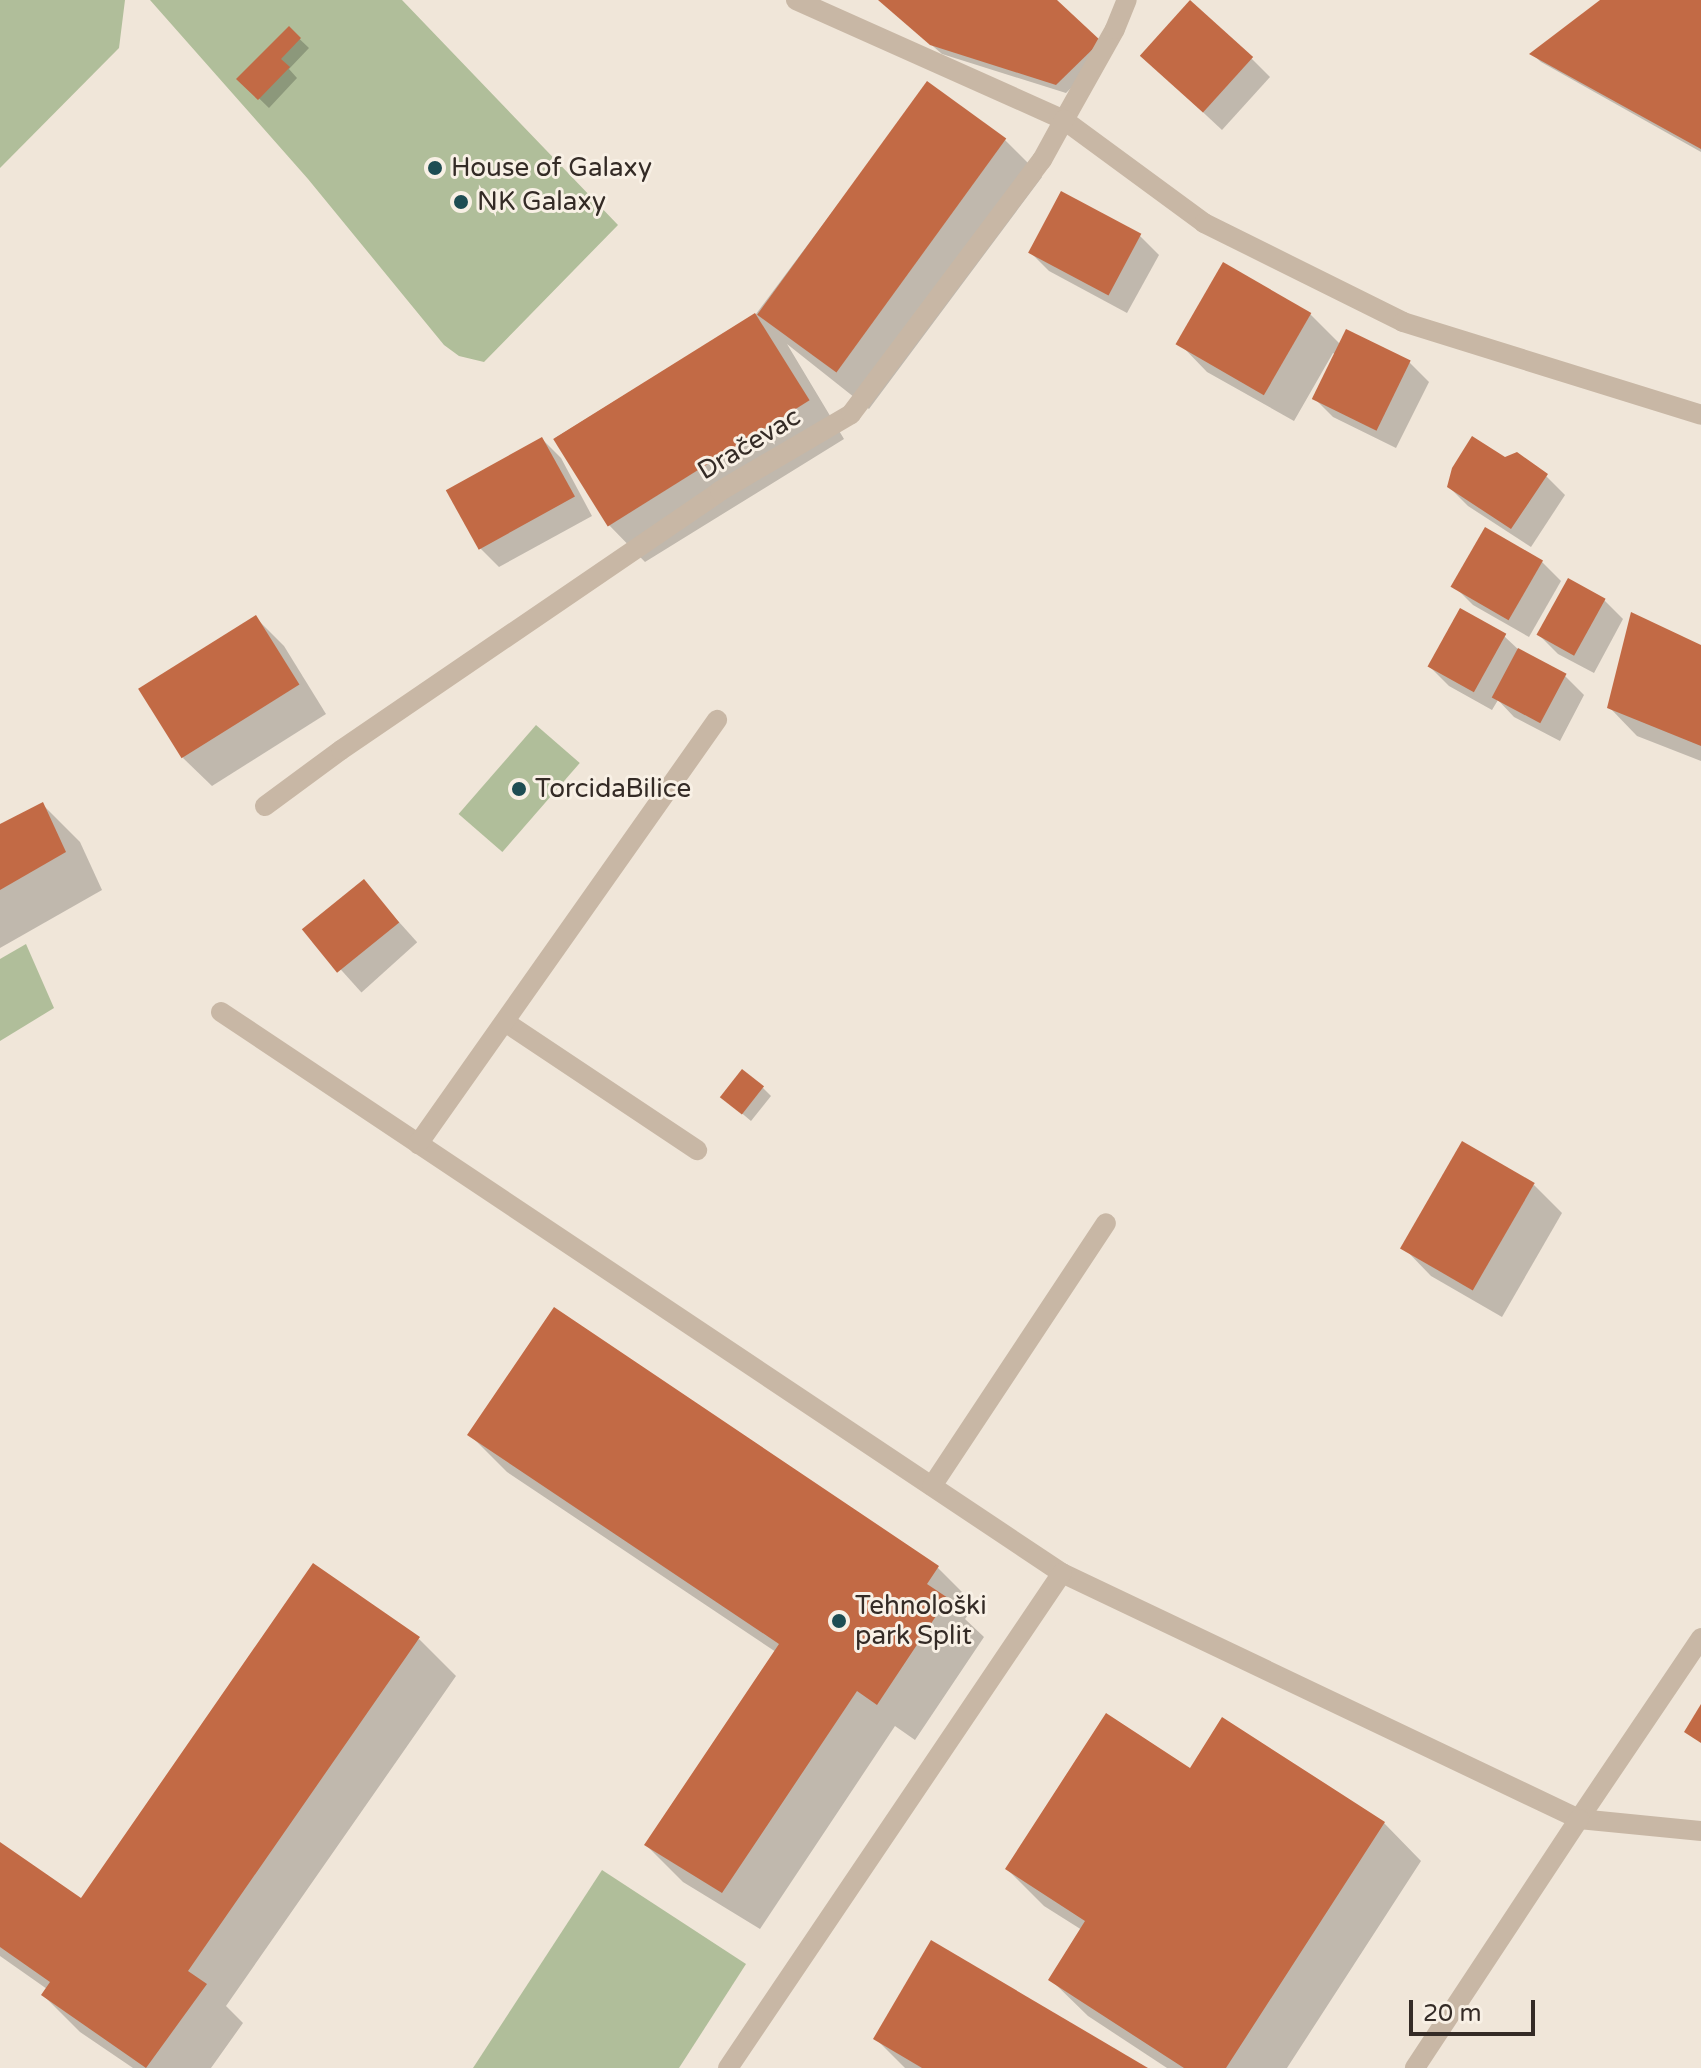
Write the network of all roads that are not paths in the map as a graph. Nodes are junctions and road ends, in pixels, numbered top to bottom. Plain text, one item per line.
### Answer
1 (796, 0) edge
2 (1127, 0) edge
3 (1064, 120) junction
4 (1701, 415) edge
5 (717, 720) dead end
6 (265, 806) dead end
7 (221, 1012) dead end
8 (505, 1022) junction
9 (418, 1144) junction
10 (697, 1150) dead end
11 (1106, 1223) dead end
12 (932, 1486) junction
13 (1062, 1573) junction
14 (1701, 1638) edge
15 (1579, 1819) junction
16 (1701, 1831) edge
17 (728, 2068) edge
18 (1415, 2068) edge

1 - 3 street
2 - 3 street, Dračevac
3 - 4 street
3 - 6 street, Dračevac
5 - 8 street
7 - 9 street
8 - 9 street
8 - 10 street
9 - 12 street
11 - 12 street
12 - 13 street
13 - 15 street
13 - 17 street
14 - 15 street
15 - 16 street
15 - 18 street

